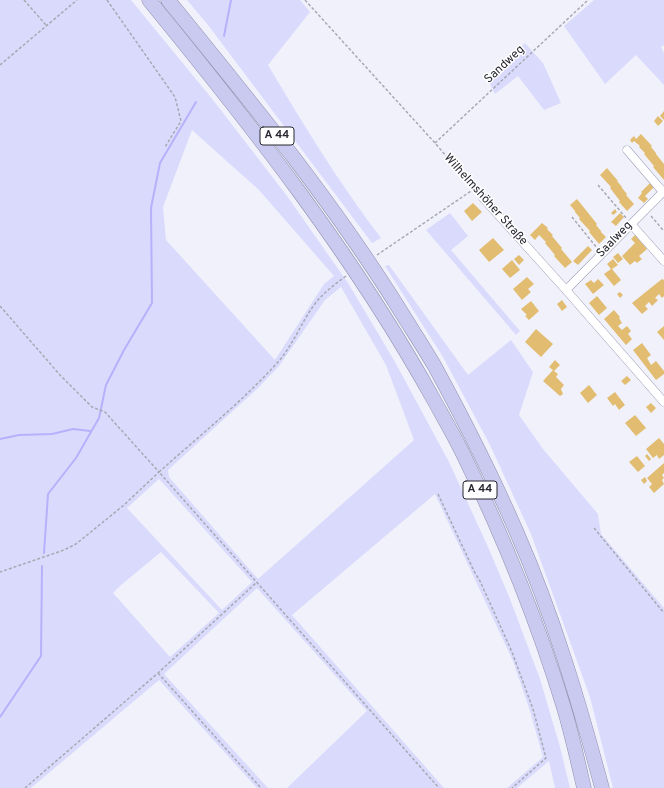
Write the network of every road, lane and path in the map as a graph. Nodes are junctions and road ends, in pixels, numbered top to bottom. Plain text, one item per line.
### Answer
1 (24, 0) edge
2 (77, 0) edge
3 (107, 0) edge
4 (149, 0) edge
5 (168, 0) edge
6 (305, 0) edge
7 (588, 0) edge
8 (46, 25) junction
9 (0, 65) edge
10 (435, 143) junction
11 (165, 147) dead end
12 (627, 150) dead end
13 (598, 185) dead end
14 (474, 189) junction
15 (663, 191) edge
16 (483, 198) joint
17 (646, 210) junction
18 (572, 217) dead end
19 (631, 224) junction
20 (664, 229) edge
21 (602, 254) junction
22 (377, 256) dead end
23 (664, 261) edge
24 (346, 276) dead end
25 (566, 290) junction
26 (0, 306) edge
27 (664, 402) edge
28 (159, 472) junction
29 (438, 494) dead end
30 (594, 528) dead end
31 (0, 572) edge
32 (257, 582) junction
33 (664, 613) edge
34 (158, 673) junction
35 (25, 788) edge
36 (261, 788) edge
37 (439, 788) edge
38 (512, 788) edge
39 (584, 788) edge
40 (602, 788) edge

1 - 8 path
2 - 8 path
3 - 11 path
4 - 39 highway, A 44
5 - 40 highway, A 44
6 - 10 path, Wilhelmshöher Straße
7 - 10 path, Sandweg
8 - 9 path
10 - 14 path, Wilhelmshöher Straße
12 - 15 street
13 - 19 path
14 - 16 path, Wilhelmshöher Straße
14 - 22 path
15 - 17 street, Saalweg
16 - 25 street, Wilhelmshöher Straße
17 - 19 street, Saalweg
17 - 20 path
18 - 21 path
19 - 21 street, Saalweg
19 - 23 street
21 - 25 street, Saalweg
24 - 28 path
25 - 27 street, Wilhelmshöher Straße
26 - 28 path
28 - 31 path
28 - 32 path
29 - 38 path
30 - 33 path
32 - 34 path
32 - 37 path
34 - 35 path
34 - 36 path

